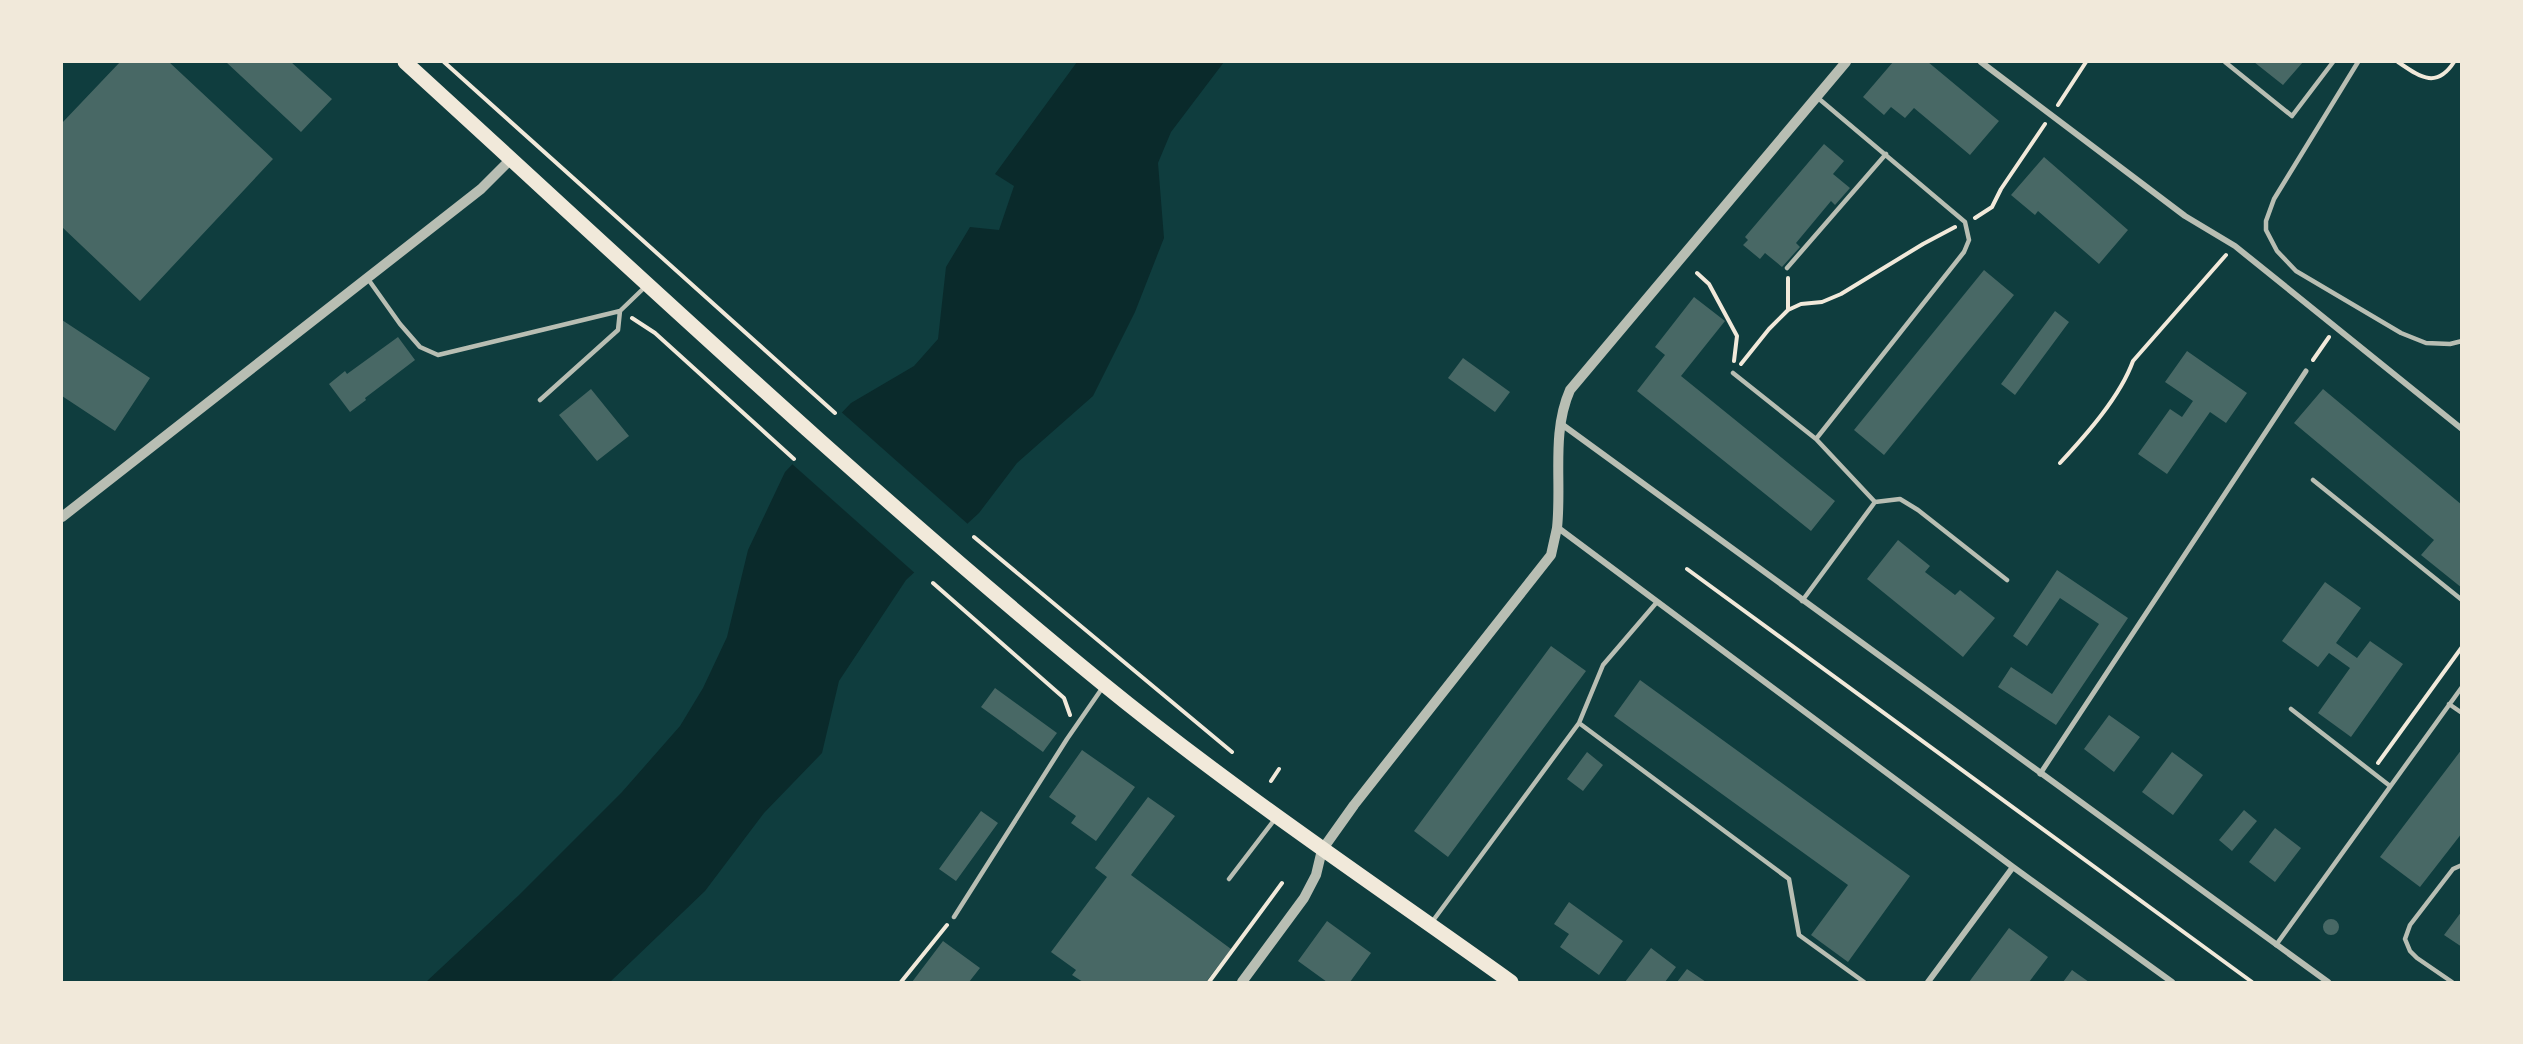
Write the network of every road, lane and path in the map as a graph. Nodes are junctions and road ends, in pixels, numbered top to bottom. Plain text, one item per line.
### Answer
1 (405, 62) edge
2 (444, 62) edge
3 (1846, 62) edge
4 (1981, 62) edge
5 (2086, 62) edge
6 (2225, 62) edge
7 (2333, 62) edge
8 (2358, 62) edge
9 (2398, 62) edge
10 (2454, 62) edge
11 (1817, 97) junction
12 (2052, 115) junction
13 (1886, 154) junction
14 (511, 159) junction
15 (1965, 222) junction
16 (2235, 246) junction
17 (1787, 268) joint
18 (1697, 273) dead end
19 (367, 277) junction
20 (649, 284) junction
21 (1788, 310) junction
22 (620, 311) junction
23 (2327, 340) dead end
24 (2462, 341) edge
25 (2318, 353) dead end
26 (2306, 370) dead end
27 (1733, 373) junction
28 (540, 400) dead end
29 (835, 413) dead end
30 (1560, 423) junction
31 (2462, 429) edge
32 (1816, 439) junction
33 (794, 459) dead end
34 (2060, 463) dead end
35 (2313, 480) dead end
36 (1875, 502) junction
37 (62, 517) edge
38 (1557, 528) junction
39 (974, 537) dead end
40 (1687, 569) dead end
41 (2007, 580) dead end
42 (933, 583) dead end
43 (2462, 600) edge
44 (1802, 601) junction
45 (1657, 602) junction
46 (2462, 647) edge
47 (1104, 685) junction
48 (2462, 687) edge
49 (2449, 704) junction
50 (2291, 709) dead end
51 (2462, 714) edge
52 (1579, 723) junction
53 (1074, 728) junction
54 (1232, 752) dead end
55 (1279, 769) dead end
56 (2372, 772) junction
57 (2040, 774) junction
58 (1270, 781) dead end
59 (2390, 786) junction
60 (1277, 816) junction
61 (1322, 850) junction
62 (2462, 865) edge
63 (2013, 867) junction
64 (1229, 879) dead end
65 (1282, 884) dead end
66 (954, 916) joint
67 (1430, 924) junction
68 (2276, 945) junction
69 (901, 982) edge
70 (1209, 982) edge
71 (1242, 982) edge
72 (1511, 982) edge
73 (1864, 982) edge
74 (1928, 982) edge
75 (2172, 982) edge
76 (2252, 982) edge
77 (2328, 982) edge
78 (2452, 982) edge

1 - 14 main road
2 - 29 path
3 - 11 street
4 - 12 street
5 - 12 path
6 - 7 lane
8 - 24 lane
9 - 10 path
11 - 13 lane
11 - 30 street
12 - 15 path
12 - 16 street
13 - 15 lane
13 - 17 lane
14 - 19 street
14 - 20 main road
15 - 21 path
15 - 32 lane
16 - 31 street
16 - 34 path
17 - 21 path
18 - 27 path
19 - 22 lane
19 - 37 street
20 - 22 lane
20 - 47 main road
21 - 27 path
22 - 28 lane
22 - 33 path
23 - 25 path
26 - 57 street
27 - 32 lane
30 - 38 street
30 - 44 street
32 - 36 lane
35 - 43 lane
36 - 41 lane
36 - 44 lane
38 - 45 street
38 - 61 street
39 - 54 path
40 - 76 path
42 - 53 path
44 - 57 street
45 - 52 lane
45 - 63 street
46 - 56 path
47 - 53 lane
47 - 60 main road
48 - 49 lane
49 - 51 lane
49 - 59 lane
50 - 56 lane
52 - 67 lane
52 - 73 lane
53 - 66 lane
55 - 58 path
56 - 59 lane
57 - 68 street
59 - 68 lane
60 - 61 main road
60 - 64 lane
61 - 67 main road
61 - 71 street
62 - 78 lane
63 - 74 street
63 - 75 street
65 - 70 path
66 - 69 path
67 - 72 main road
68 - 77 street

